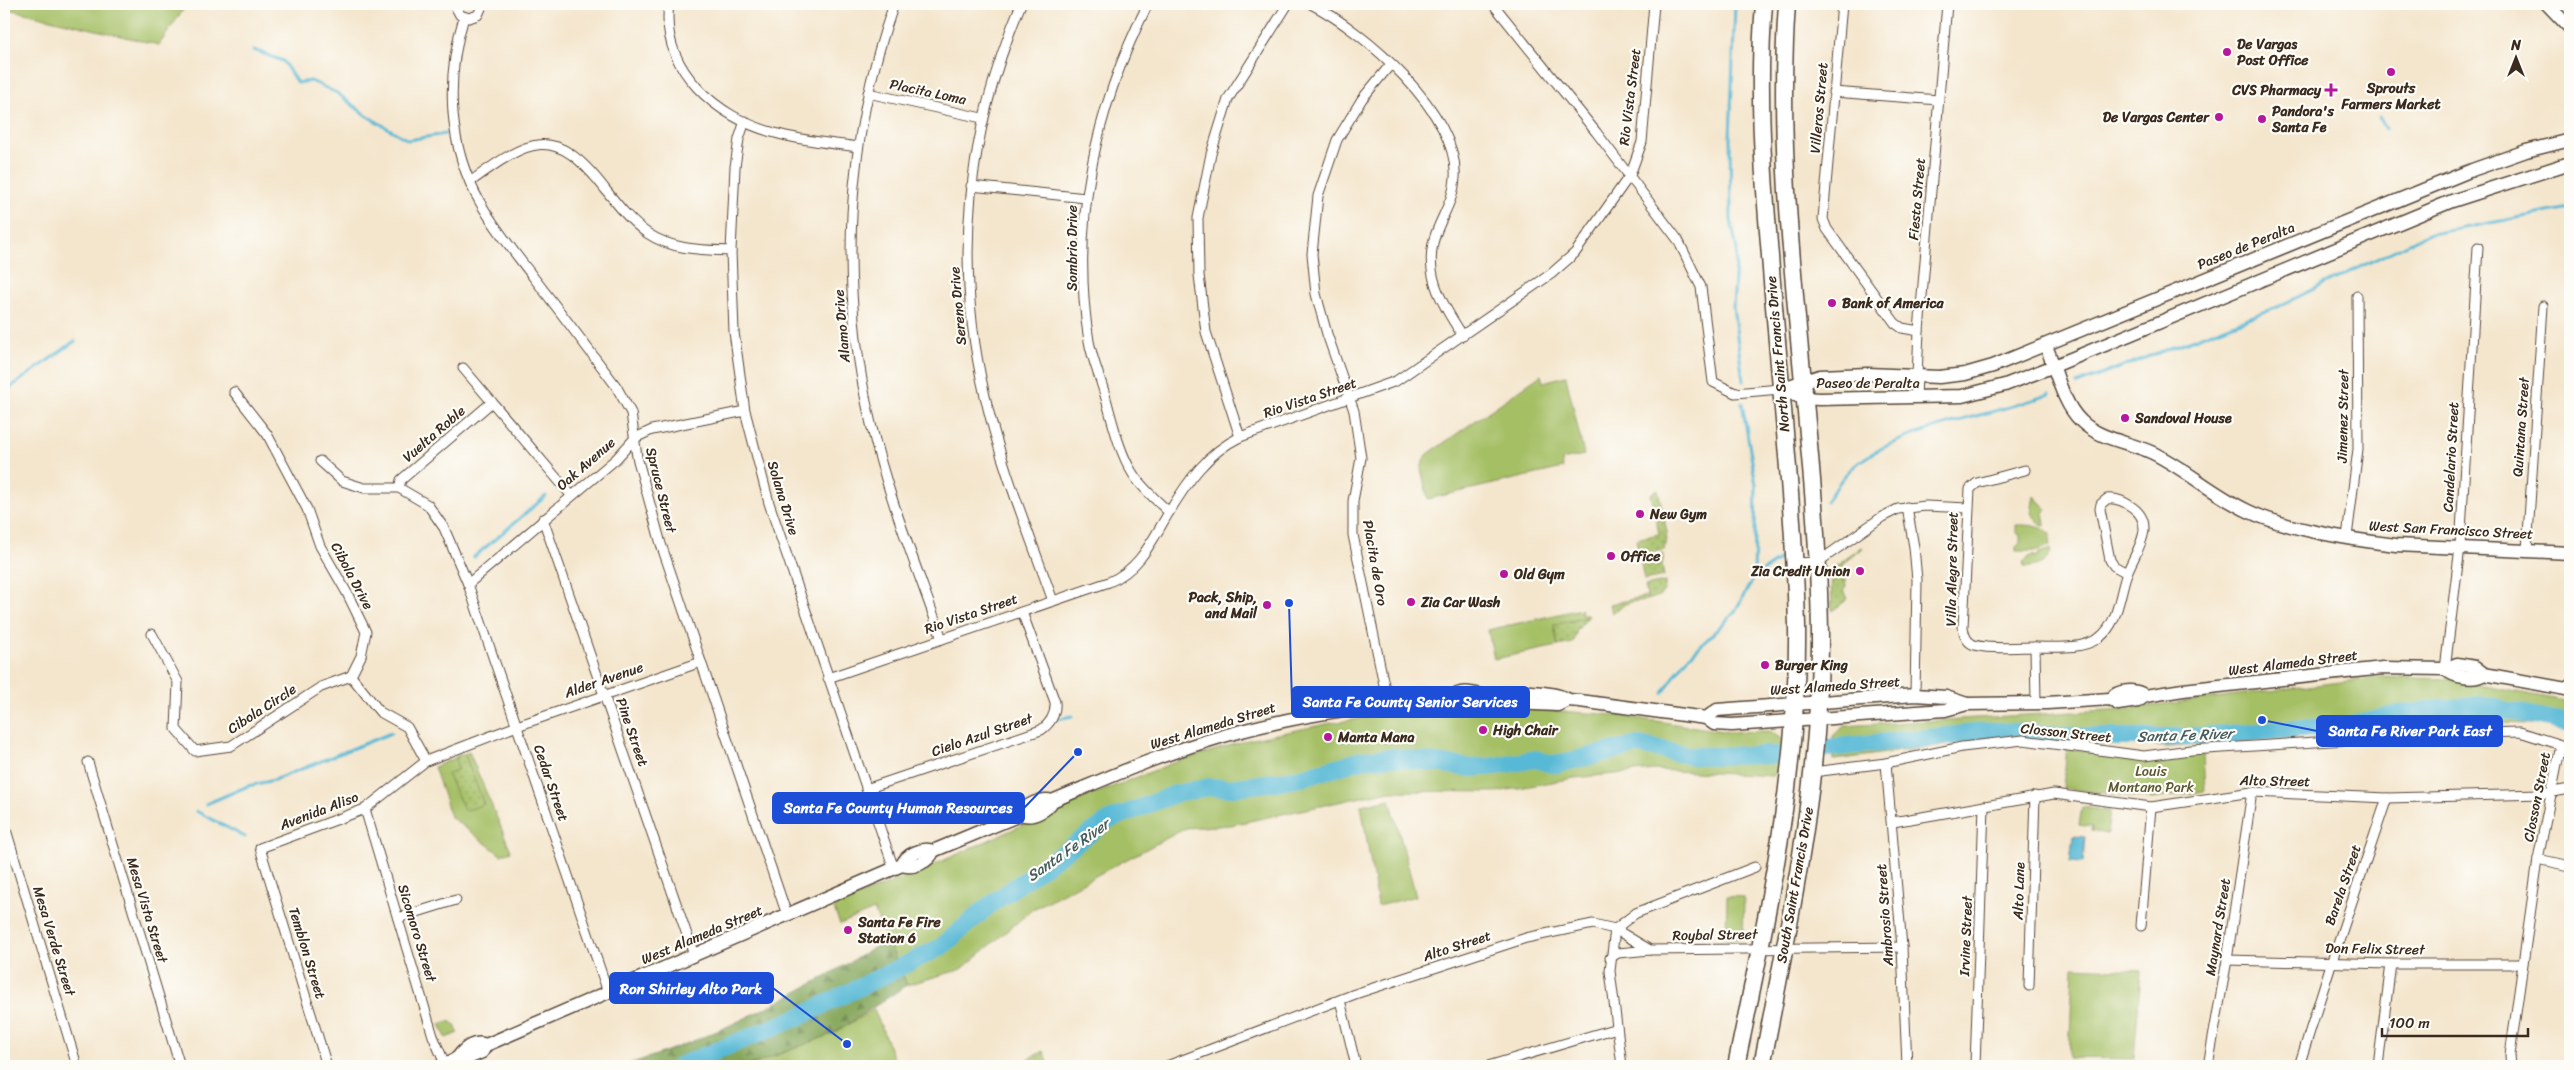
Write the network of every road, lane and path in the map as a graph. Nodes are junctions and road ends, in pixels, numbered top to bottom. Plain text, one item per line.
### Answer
1 (454, 4) edge
2 (483, 4) edge
3 (669, 4) edge
4 (894, 4) edge
5 (1021, 4) edge
6 (1148, 4) edge
7 (1288, 4) edge
8 (1311, 4) edge
9 (1493, 4) edge
10 (1654, 4) edge
11 (1764, 4) edge
12 (1788, 4) edge
13 (1842, 4) edge
14 (1947, 4) edge
15 (2547, 4) edge
16 (464, 17) junction
17 (2570, 28) edge
18 (1391, 64) junction
19 (1833, 92) junction
20 (868, 93) junction
21 (1939, 100) junction
22 (982, 118) junction
23 (745, 122) junction
24 (2570, 140) edge
25 (858, 147) junction
26 (2570, 163) edge
27 (1630, 176) junction
28 (470, 182) junction
29 (971, 186) junction
30 (1086, 198) junction
31 (2478, 247) dead end
32 (731, 251) junction
33 (2357, 296) dead end
34 (2543, 306) dead end
35 (1919, 331) junction
36 (1463, 336) junction
37 (2046, 346) junction
38 (2054, 366) junction
39 (464, 368) dead end
40 (1916, 376) junction
41 (1803, 381) junction
42 (1774, 390) junction
43 (234, 392) dead end
44 (1350, 398) junction
45 (1804, 398) junction
46 (1916, 398) junction
47 (492, 402) junction
48 (745, 411) junction
49 (1240, 437) junction
50 (635, 438) junction
51 (320, 462) dead end
52 (2025, 470) dead end
53 (399, 488) junction
54 (571, 495) junction
55 (1907, 507) junction
56 (1968, 508) junction
57 (1169, 512) junction
58 (543, 518) junction
59 (2346, 537) junction
60 (2460, 547) junction
61 (2527, 550) junction
62 (2570, 553) edge
63 (1818, 562) junction
64 (1795, 563) junction
65 (2127, 572) junction
66 (468, 584) junction
67 (1053, 601) junction
68 (1022, 612) junction
69 (152, 634) dead end
70 (942, 639) junction
71 (2035, 647) junction
72 (701, 662) junction
73 (2445, 669) junction
74 (350, 676) junction
75 (828, 678) junction
76 (2569, 690) edge
77 (604, 695) junction
78 (1915, 696) junction
79 (2036, 703) junction
80 (1388, 704) junction
81 (1968, 704) junction
82 (1817, 711) junction
83 (1795, 712) junction
84 (517, 726) junction
85 (426, 761) junction
86 (88, 762) dead end
87 (1886, 763) junction
88 (1813, 772) junction
89 (866, 789) junction
90 (2570, 789) edge
91 (2252, 792) junction
92 (2552, 792) junction
93 (2035, 796) junction
94 (2387, 798) junction
95 (1984, 806) junction
96 (2151, 807) junction
97 (365, 809) junction
98 (1893, 822) junction
99 (4, 823) edge
100 (260, 848) joint
101 (2538, 859) junction
102 (2570, 866) edge
103 (898, 867) junction
104 (1755, 867) dead end
105 (456, 900) dead end
106 (787, 915) junction
107 (398, 918) junction
108 (2141, 926) dead end
109 (1615, 929) junction
110 (1784, 947) junction
111 (1902, 947) junction
112 (1760, 948) junction
113 (1650, 950) junction
114 (694, 955) junction
115 (1610, 958) junction
116 (2227, 960) junction
117 (2332, 962) junction
118 (2391, 964) junction
119 (2522, 964) junction
120 (2029, 986) dead end
121 (608, 992) junction
122 (1340, 1000) junction
123 (1617, 1028) junction
124 (443, 1065) edge
125 (77, 1066) edge
126 (180, 1066) edge
127 (327, 1066) edge
128 (1167, 1066) edge
129 (1356, 1066) edge
130 (1488, 1066) edge
131 (1622, 1066) edge
132 (1736, 1066) edge
133 (1762, 1066) edge
134 (1907, 1066) edge
135 (1975, 1066) edge
136 (2208, 1066) edge
137 (2299, 1066) edge
138 (2378, 1066) edge
139 (2510, 1066) edge

1 - 16 street
2 - 16 street
3 - 23 street
4 - 20 street, Alamo Drive
5 - 22 street, Sereno Drive
6 - 30 street, Sombrio Drive
7 - 49 street
8 - 18 street
9 - 27 street
10 - 27 street, Rio Vista Street
11 - 42 highway, North Saint Francis Drive
12 - 41 highway, North Saint Francis Drive
13 - 19 street, Villeros Street
14 - 21 street, Fiesta Street
15 - 17 street
16 - 28 street, Spruce Street
18 - 36 street
18 - 44 street, Placita de Oro
19 - 21 street
19 - 35 street, Villeros Street
20 - 22 street, Placita Loma
20 - 25 street, Alamo Drive
21 - 35 street, Fiesta Street
22 - 29 street, Sereno Drive
23 - 25 street
23 - 32 street, Solana Drive
24 - 37 street, Paseo de Peralta
25 - 70 street, Alamo Drive
26 - 38 street, Paseo de Peralta
27 - 36 street, Rio Vista Street
27 - 42 street
28 - 32 street
28 - 50 street, Spruce Street
29 - 30 street
29 - 67 street, Sereno Drive
30 - 57 street, Sombrio Drive
31 - 60 street, Candelario Street
32 - 48 street, Solana Drive
33 - 59 street, Jimenez Street
34 - 61 street, Quintana Street
35 - 40 street, Fiesta Street
36 - 44 street, Rio Vista Street
37 - 38 street, West San Francisco Street
37 - 40 street, Paseo de Peralta
38 - 46 street, Paseo de Peralta
38 - 59 street, West San Francisco Street
39 - 47 street
40 - 41 street, Paseo de Peralta
40 - 46 street, Fiesta Street
41 - 42 street, Paseo de Peralta
41 - 45 highway, North Saint Francis Drive
42 - 45 street, Paseo de Peralta
42 - 64 highway, North Saint Francis Drive
43 - 74 street, Cibola Drive
44 - 49 street, Rio Vista Street
44 - 80 street, Placita de Oro
45 - 46 street, Paseo de Peralta
45 - 63 highway, North Saint Francis Drive
47 - 53 street, Vuelta Roble
47 - 54 street
48 - 50 street, Oak Avenue
48 - 75 street, Solana Drive
49 - 57 street, Rio Vista Street
50 - 54 street, Oak Avenue
50 - 72 street, Spruce Street
51 - 53 street
52 - 56 street, Villa Alegre Street
53 - 66 street, Cedar Street
54 - 58 street, Oak Avenue
55 - 56 street
55 - 63 street
55 - 78 street
56 - 71 street, Villa Alegre Street
57 - 67 street, Rio Vista Street
58 - 66 street, Oak Avenue
58 - 77 street, Pine Street
59 - 60 street, West San Francisco Street
60 - 61 street, West San Francisco Street
60 - 73 street, Candelario Street
61 - 62 street, West San Francisco Street
63 - 64 street
63 - 82 highway, North Saint Francis Drive
64 - 83 highway, North Saint Francis Drive
65 - 65 street, Villa Alegre Street
65 - 71 street, Villa Alegre Street
66 - 84 street, Cedar Street
67 - 68 street, Rio Vista Street
68 - 70 street, Rio Vista Street
68 - 89 street, Cielo Azul Street
69 - 74 street, Cibola Circle
70 - 75 street, Rio Vista Street
71 - 79 street
72 - 77 street, Alder Avenue
72 - 106 street, Spruce Street
73 - 76 street, West Alameda Street
73 - 79 street, West Alameda Street
74 - 85 street
75 - 89 street, Solana Drive
77 - 84 street, Alder Avenue
77 - 114 street, Pine Street
78 - 81 street, West Alameda Street
78 - 82 street, West Alameda Street
79 - 81 street, West Alameda Street
80 - 83 street, West Alameda Street
80 - 103 street, West Alameda Street
81 - 82 street, West Alameda Street
82 - 83 street, West Alameda Street
82 - 88 highway, South Saint Francis Drive
83 - 112 highway, South Saint Francis Drive
84 - 85 street, Avenida Aliso
84 - 121 street, Cedar Street
85 - 97 street, Avenida Aliso
86 - 126 street, Mesa Vista Street
87 - 88 street, Closson Street
87 - 92 street, Closson Street
87 - 98 street, Ambrosio Street
88 - 110 highway, South Saint Francis Drive
89 - 103 street, Solana Drive
90 - 92 street, Alto Street
91 - 94 street, Alto Street
91 - 96 street, Alto Street
91 - 116 street, Maynard Street
92 - 94 street, Alto Street
92 - 101 street, Closson Street
93 - 95 street, Alto Street
93 - 96 street, Alto Street
93 - 120 street, Alto Lane
94 - 117 street, Barela Street
95 - 98 street, Alto Street
95 - 135 street, Irvine Street
96 - 108 street
97 - 100 street, Avenida Aliso
97 - 107 street, Sicomoro Street
98 - 111 street, Ambrosio Street
99 - 125 street, Mesa Verde Street
100 - 127 street, Temblon Street
101 - 102 street
101 - 119 street, Closson Street
103 - 106 street, West Alameda Street
104 - 109 street
105 - 107 street
106 - 114 street, West Alameda Street
107 - 124 street, Sicomoro Street
109 - 113 street
109 - 115 street
109 - 122 street, Alto Street
110 - 111 street, Roybal Street
110 - 112 street, Roybal Street
110 - 133 highway, South Saint Francis Drive
111 - 134 street, Ambrosio Street
112 - 113 street, Roybal Street
112 - 132 highway, South Saint Francis Drive
113 - 115 street, Roybal Street
114 - 121 street, West Alameda Street
115 - 123 street
116 - 117 street, Don Felix Street
116 - 136 street, Maynard Street
117 - 118 street, Don Felix Street
117 - 137 street, Barela Street
118 - 119 street, Don Felix Street
118 - 138 street
119 - 139 street, Closson Street
121 - 124 street, West Alameda Street
122 - 128 street, Alto Street
122 - 129 street
123 - 130 street
123 - 131 street

